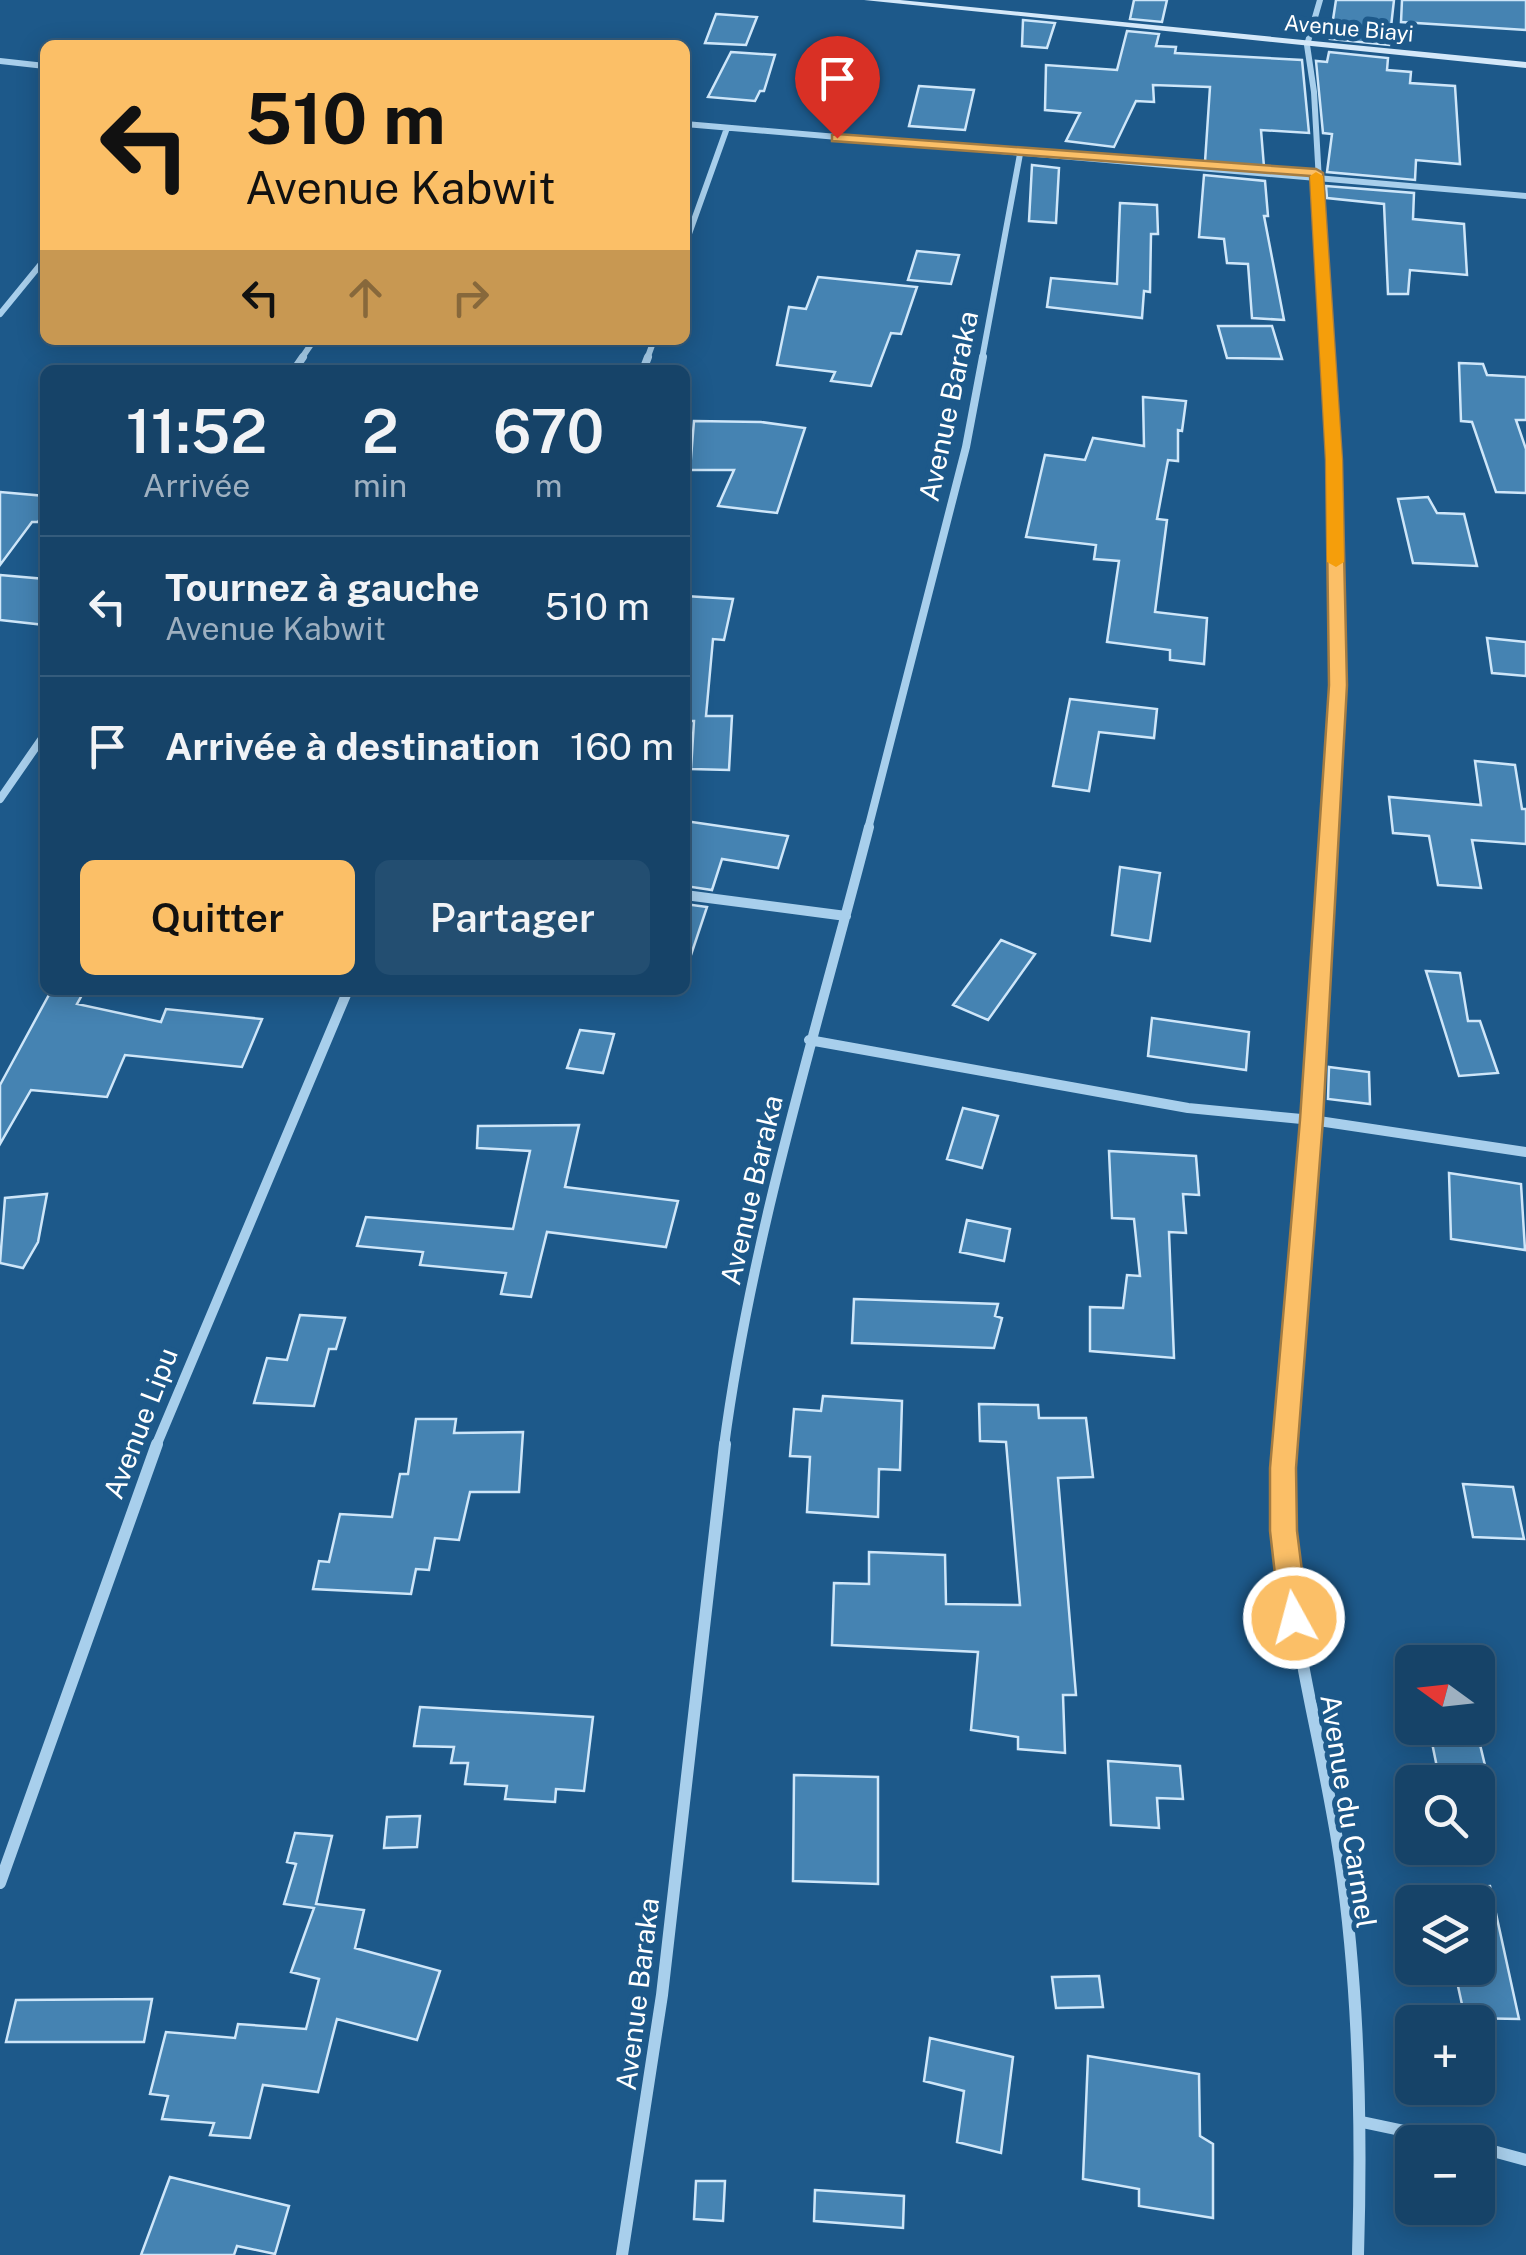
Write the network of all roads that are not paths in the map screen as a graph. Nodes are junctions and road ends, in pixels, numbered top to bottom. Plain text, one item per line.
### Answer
1 (869, 0) edge
2 (1320, 0) edge
3 (958, 4) edge
4 (1307, 45) junction
5 (0, 61) edge
6 (40, 65) edge
7 (1526, 65) edge
8 (690, 124) edge
9 (727, 128) junction
10 (1020, 154) junction
11 (1316, 173) junction
12 (1526, 196) edge
13 (690, 231) edge
14 (40, 265) edge
15 (0, 314) edge
16 (40, 741) edge
17 (0, 799) edge
18 (690, 895) edge
19 (846, 916) junction
20 (346, 995) edge
21 (809, 1040) junction
22 (1312, 1120) junction
23 (1526, 1152) edge
24 (0, 1883) edge
25 (1362, 2122) junction
26 (1395, 2129) edge
27 (1495, 2152) edge
28 (1526, 2160) edge
29 (622, 2255) edge
30 (1358, 2255) edge

1 - 3 street, Avenue Biayi
2 - 4 street, Avenue du Carmel
3 - 4 street, Avenue Biayi
4 - 7 street, Avenue Biayi
4 - 11 street, Avenue du Carmel
5 - 6 street
8 - 9 street
9 - 10 street
9 - 13 street
10 - 11 street
10 - 19 street, Avenue Baraka
11 - 12 street
11 - 22 street, Avenue du Carmel
14 - 15 street
16 - 17 street
18 - 19 street
19 - 21 street, Avenue Baraka
20 - 24 street, Avenue Lipu
21 - 22 street
21 - 29 street, Avenue Baraka
22 - 23 street
22 - 25 street, Avenue du Carmel
25 - 26 street
25 - 30 street, Avenue du Carmel
27 - 28 street

